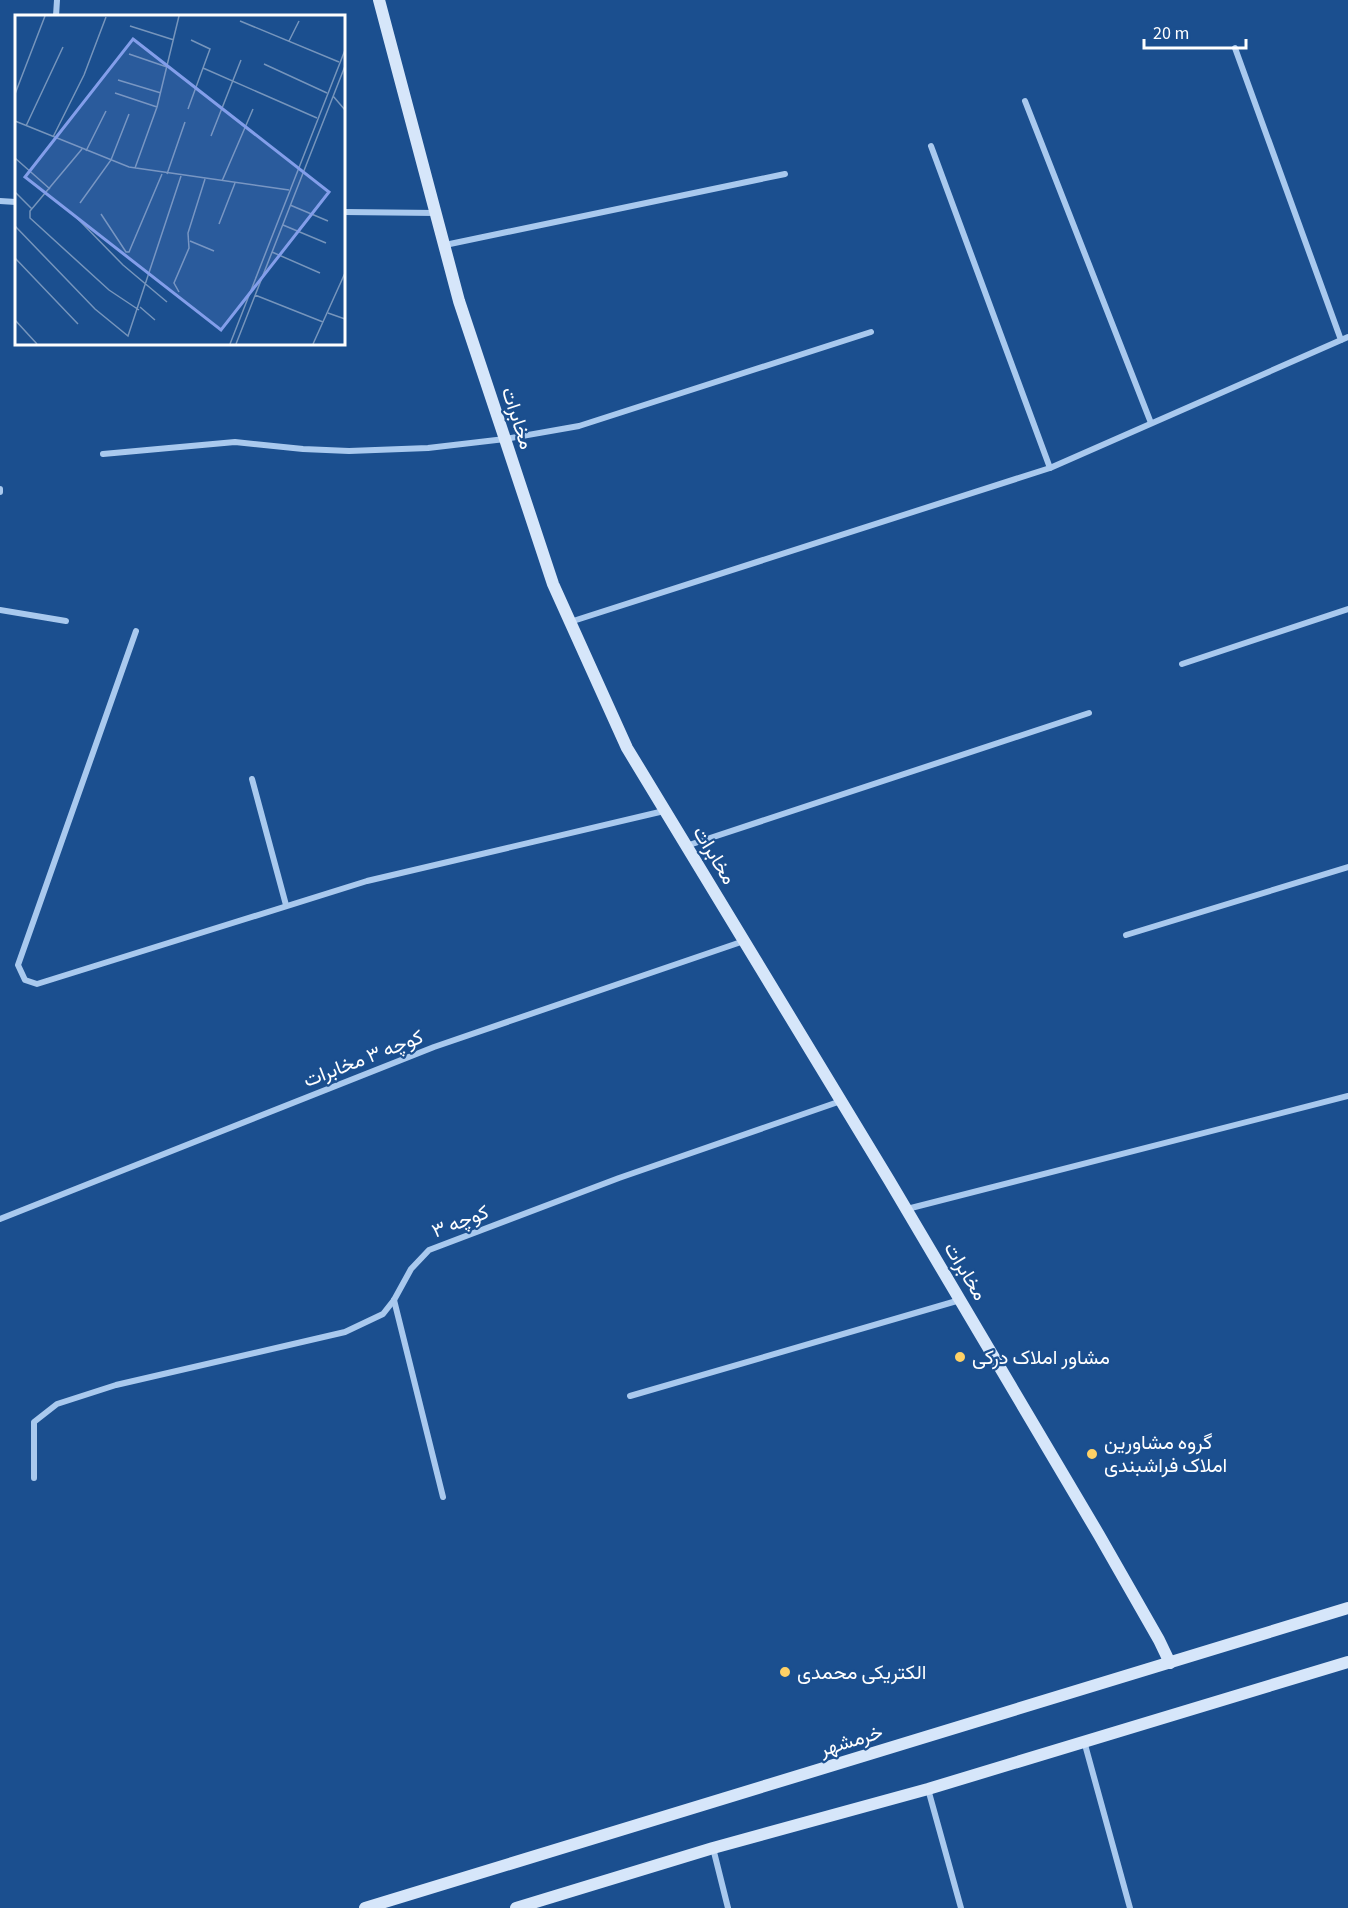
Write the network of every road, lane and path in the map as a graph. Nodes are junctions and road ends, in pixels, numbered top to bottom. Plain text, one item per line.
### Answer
1 (57, 0) edge
2 (379, 0) edge
3 (56, 15) edge
4 (1235, 48) dead end
5 (1025, 101) dead end
6 (931, 146) dead end
7 (784, 174) dead end
8 (0, 201) edge
9 (15, 202) edge
10 (345, 212) edge
11 (436, 213) junction
12 (445, 245) junction
13 (871, 332) dead end
14 (1345, 339) edge
15 (1151, 423) junction
16 (505, 440) junction
17 (103, 454) dead end
18 (1050, 468) junction
19 (1348, 609) edge
20 (0, 610) edge
21 (66, 621) dead end
22 (570, 622) junction
23 (136, 631) dead end
24 (1182, 664) dead end
25 (1089, 713) dead end
26 (252, 779) dead end
27 (665, 811) junction
28 (686, 846) junction
29 (1348, 867) edge
30 (286, 905) junction
31 (1126, 935) dead end
32 (744, 941) junction
33 (1348, 1096) edge
34 (841, 1100) junction
35 (907, 1209) junction
36 (0, 1219) edge
37 (394, 1300) junction
38 (960, 1300) junction
39 (630, 1396) dead end
40 (34, 1478) dead end
41 (443, 1497) dead end
42 (1348, 1608) edge
43 (1348, 1662) edge
44 (1170, 1663) junction
45 (1084, 1741) junction
46 (928, 1789) junction
47 (713, 1848) junction
48 (365, 1908) edge
49 (516, 1908) edge
50 (729, 1908) edge
51 (961, 1908) edge
52 (1130, 1908) edge

1 - 3 street
2 - 11 main road, مخابرات
4 - 14 street
5 - 15 street
6 - 18 street
7 - 12 street
8 - 9 street
10 - 11 street
11 - 12 main road, مخابرات
12 - 16 main road, مخابرات
13 - 16 street
14 - 15 street
15 - 18 street
16 - 17 street
16 - 22 main road, مخابرات
18 - 22 street
19 - 24 street
20 - 21 street
22 - 27 main road, مخابرات
23 - 30 street
25 - 28 street
26 - 30 street
27 - 28 main road, مخابرات
27 - 30 street
28 - 32 main road, مخابرات
29 - 31 street
32 - 34 main road, مخابرات
32 - 36 street, کوچه ۳ مخابرات
33 - 35 street
34 - 35 main road, مخابرات
34 - 37 street, کوچه ۳
35 - 38 main road, مخابرات
37 - 40 street, کوچه ۳
37 - 41 street
38 - 39 street
38 - 44 main road, مخابرات
42 - 44 main road, خرمشهر
43 - 45 main road
44 - 48 main road, خرمشهر
45 - 46 main road
45 - 52 street
46 - 47 main road
46 - 51 street
47 - 49 main road
47 - 50 street

